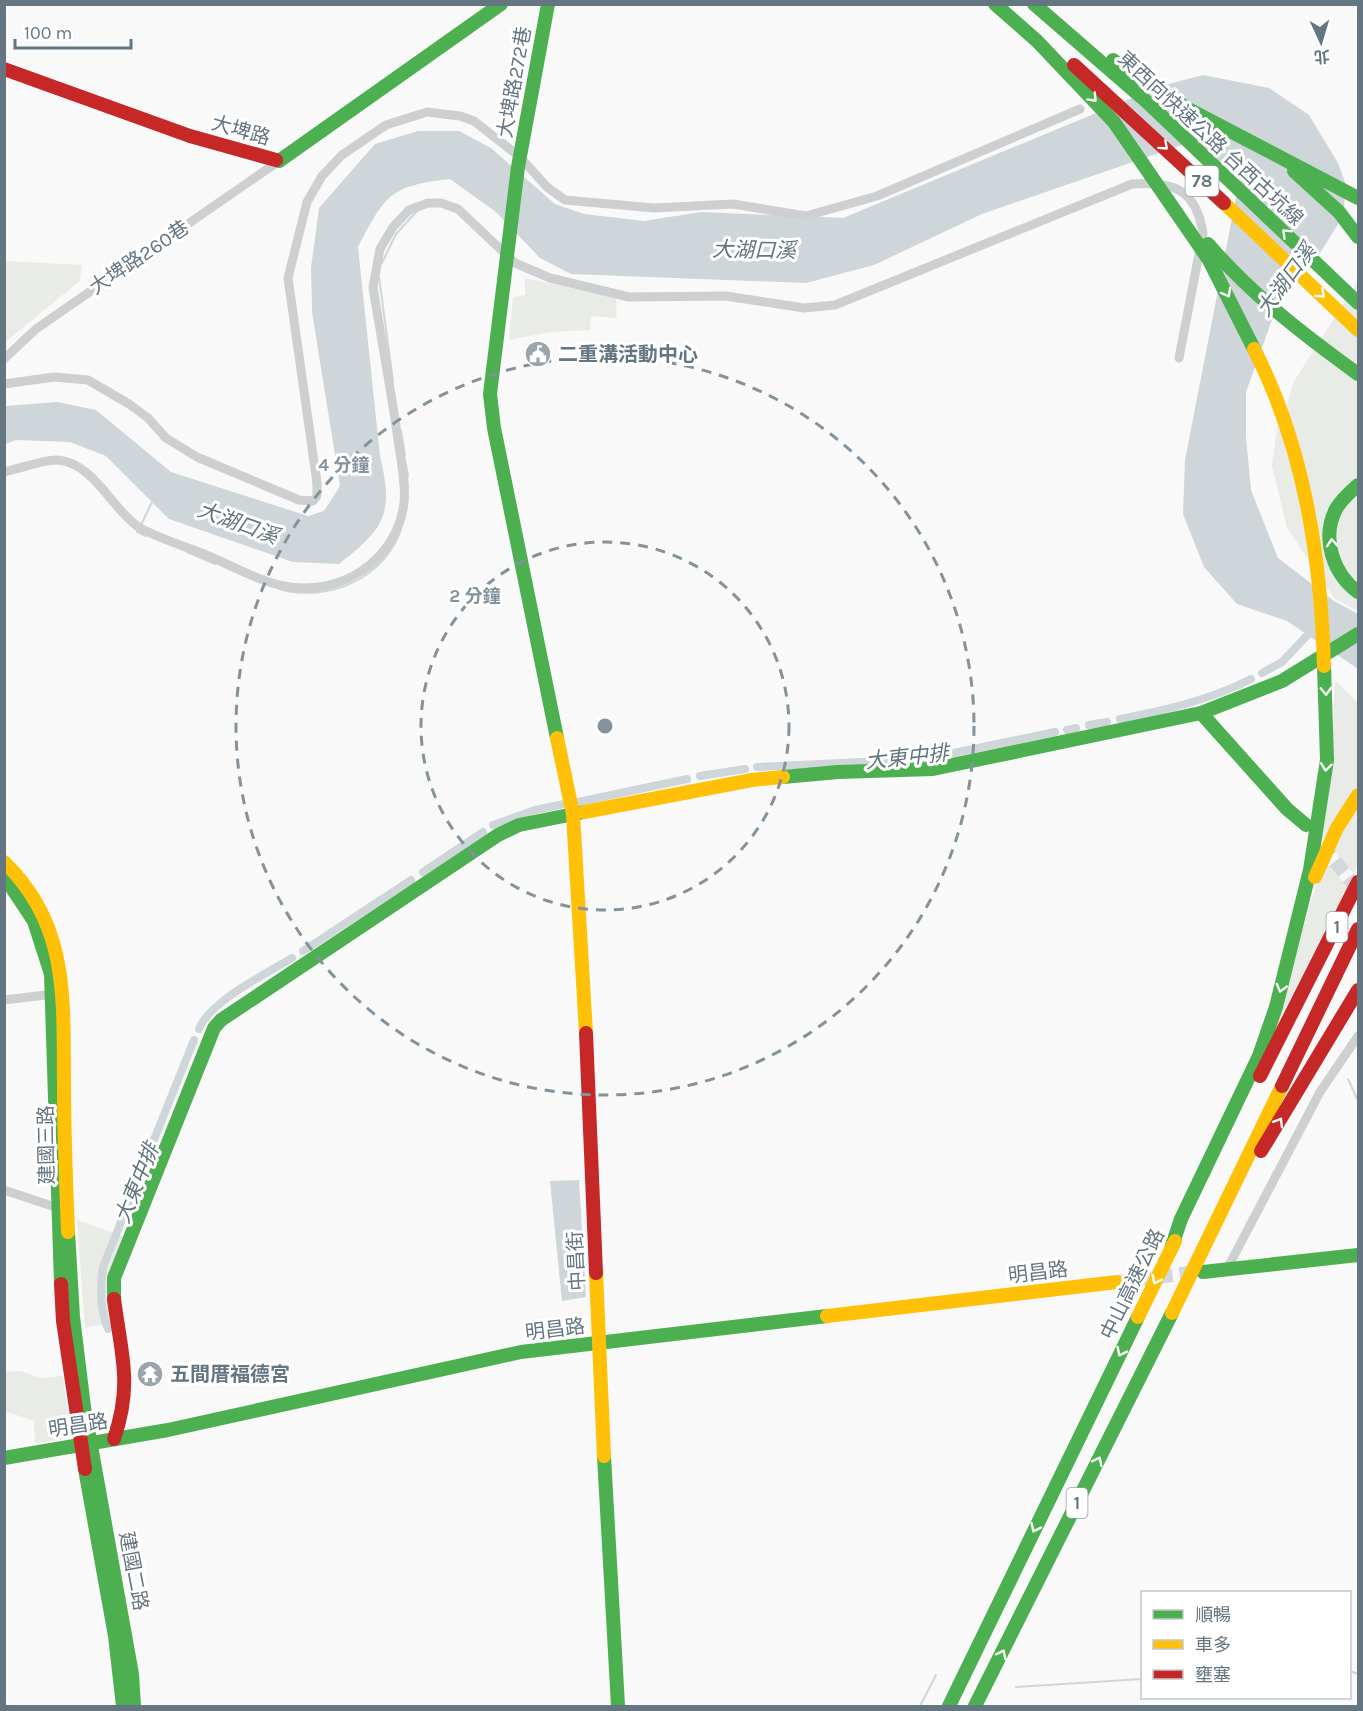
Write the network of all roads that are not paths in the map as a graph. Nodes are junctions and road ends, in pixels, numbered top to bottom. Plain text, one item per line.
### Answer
1 (501, 4) edge
2 (548, 4) edge
3 (995, 4) edge
4 (1004, 4) edge
5 (1034, 4) edge
6 (1049, 4) edge
7 (1039, 39) junction
8 (4, 69) edge
9 (1080, 109) dead end
10 (1253, 142) junction
11 (279, 161) junction
12 (519, 162) junction
13 (1156, 181) junction
14 (1359, 198) edge
15 (1359, 237) edge
16 (508, 250) junction
17 (1359, 303) edge
18 (1359, 330) edge
19 (1179, 358) dead end
20 (4, 359) edge
21 (1359, 374) edge
22 (4, 384) edge
23 (4, 472) edge
24 (1359, 485) edge
25 (1359, 592) edge
26 (1359, 634) edge
27 (1201, 713) junction
28 (1359, 795) edge
29 (573, 814) junction
30 (1306, 825) dead end
31 (4, 862) edge
32 (4, 876) edge
33 (1359, 882) edge
34 (1359, 929) edge
35 (1290, 955) junction
36 (1359, 990) edge
37 (58, 994) junction
38 (4, 1000) edge
39 (1359, 1036) edge
40 (4, 1190) edge
41 (62, 1209) junction
42 (1203, 1250) junction
43 (1168, 1255) junction
44 (1359, 1255) edge
45 (1227, 1269) junction
46 (1203, 1272) tunnel mouth
47 (1117, 1282) tunnel mouth
48 (600, 1342) junction
49 (114, 1439) junction
50 (85, 1444) junction
51 (4, 1458) edge
52 (123, 1707) edge
53 (134, 1707) edge
54 (618, 1707) edge
55 (949, 1707) edge
56 (975, 1707) edge

1 - 11 main road, 大埤路
2 - 12 main road, 大埤路272巷
3 - 7 main road
4 - 7 main road, 東西向快速公路 台西古坑線 / 78
17 -> 5 main road, 東西向快速公路 台西古坑線 / 78
6 - 10 main road
7 -> 13 main road
7 -> 18 main road, 東西向快速公路 台西古坑線 / 78
8 - 11 main road, 大埤路
9 - 12 street
10 - 14 main road
10 - 15 main road
11 - 20 street, 大埤路260巷
12 - 16 main road, 大埤路272巷
12 - 22 street
13 - 21 main road
13 -> 35 main road
16 - 19 street
16 - 23 street
16 - 29 main road, 中昌街
25 -> 24 main road
26 - 27 main road
27 - 29 main road
27 - 30 main road
28 - 35 main road
29 - 48 main road, 中昌街
29 - 49 main road
31 - 37 main road, 建國三路
32 - 37 main road, 建國三路
33 - 43 main road, 中山高速公路 / 1
34 - 42 main road, 1
35 -> 43 main road
42 -> 36 main road
37 - 38 street
37 - 41 main road, 建國三路
39 - 45 street
40 - 41 street
41 - 50 main road, 建國三路
56 -> 42 main road, 1
43 -> 55 main road, 中山高速公路 / 1
44 - 45 main road
45 - 46 main road
47 - 48 main road, 明昌路
48 - 49 main road, 明昌路
48 - 54 main road, 中昌街
49 - 50 main road, 明昌路
50 - 51 main road, 明昌路
50 - 52 main road, 建國二路
50 - 53 main road, 建國二路

